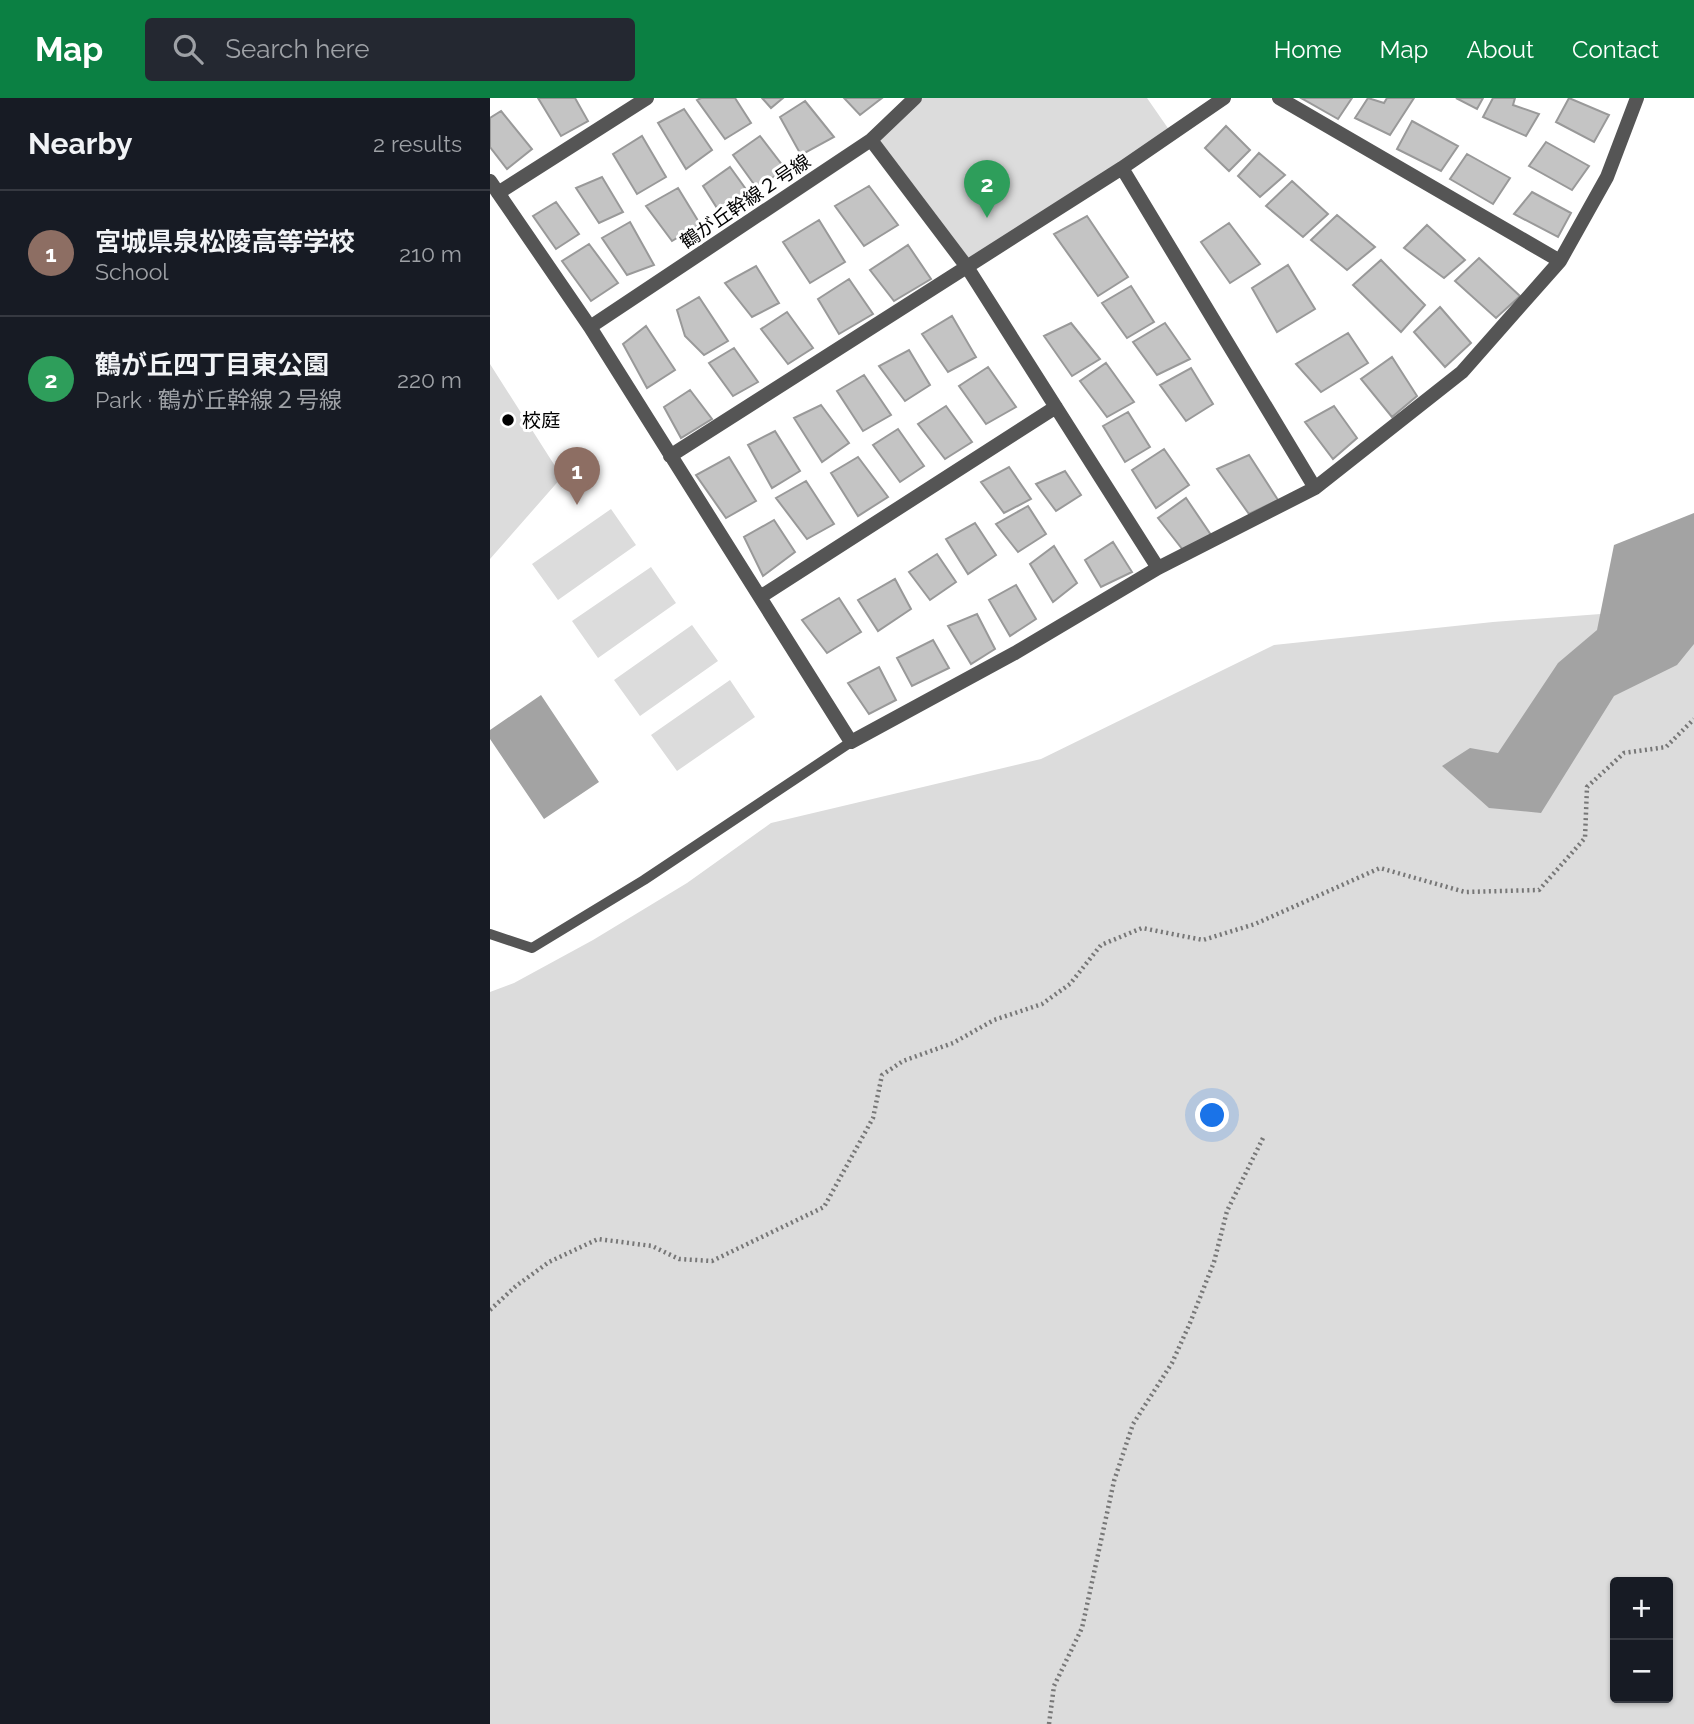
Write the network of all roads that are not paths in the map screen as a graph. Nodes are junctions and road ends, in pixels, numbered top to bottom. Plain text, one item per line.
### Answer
1 (647, 98) edge
2 (915, 98) edge
3 (1224, 98) edge
4 (1279, 98) edge
5 (1637, 98) edge
6 (871, 140) junction
7 (1122, 168) junction
8 (494, 187) edge
9 (1560, 261) junction
10 (967, 267) junction
11 (590, 327) junction
12 (1056, 407) junction
13 (670, 456) junction
14 (1315, 488) junction
15 (1158, 568) junction
16 (760, 597) junction
17 (851, 742) junction
18 (490, 934) edge

1 - 8 street
2 - 6 street, 鶴が丘幹線２号線
3 - 7 street
4 - 9 street
5 - 9 street
6 - 10 street
6 - 11 street, 鶴が丘幹線２号線
7 - 10 street
7 - 14 street
8 - 11 street
9 - 14 street
10 - 12 street
10 - 13 street
11 - 13 street
12 - 15 street
12 - 16 street
13 - 16 street
14 - 15 street
15 - 17 street
16 - 17 street
17 - 18 lane

